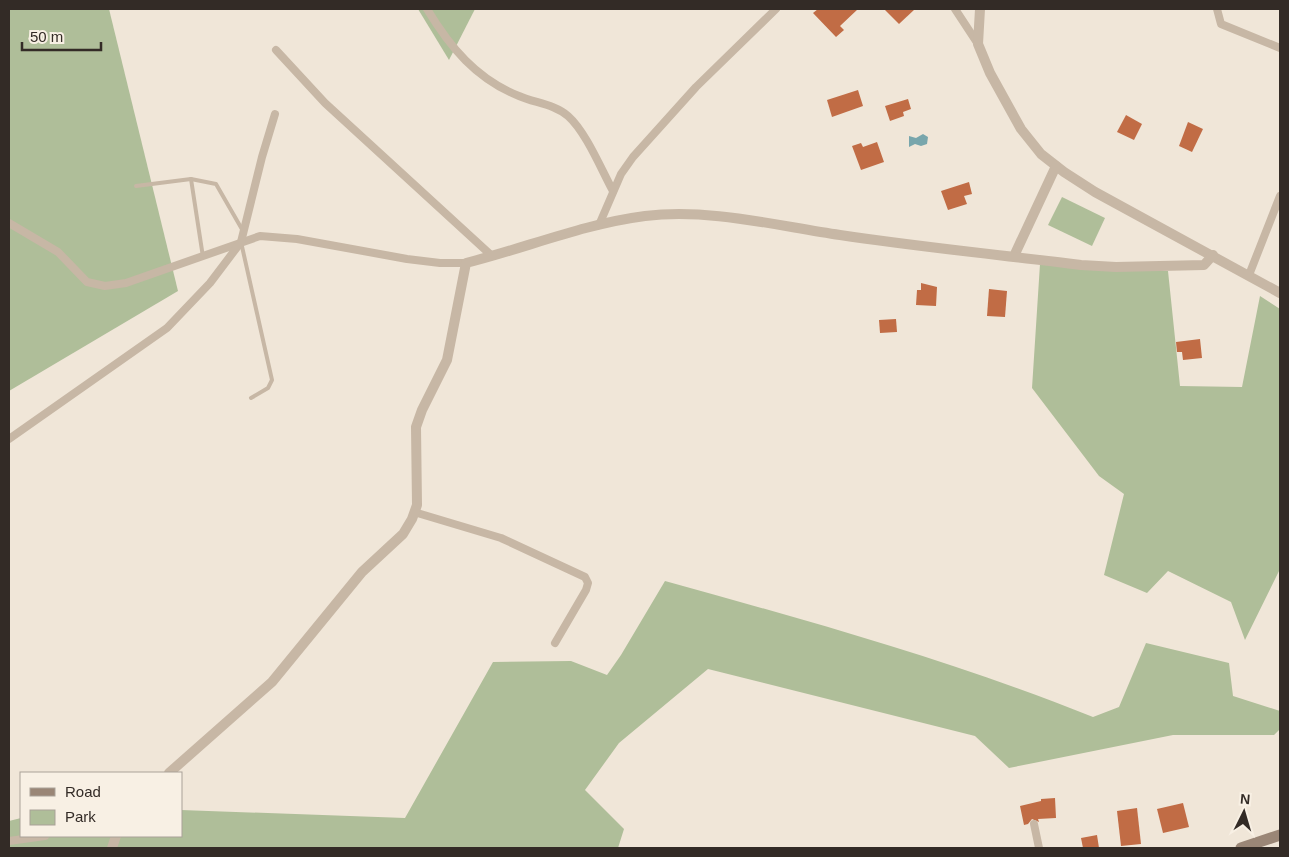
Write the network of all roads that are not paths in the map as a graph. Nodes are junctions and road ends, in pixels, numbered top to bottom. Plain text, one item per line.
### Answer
1 (427, 9) edge
2 (776, 9) edge
3 (955, 9) edge
4 (980, 9) edge
5 (1217, 9) edge
6 (978, 44) junction
7 (1280, 48) edge
8 (276, 50) dead end
9 (275, 114) dead end
10 (1056, 166) junction
11 (192, 179) junction
12 (136, 186) dead end
13 (613, 191) junction
14 (1280, 196) edge
15 (9, 223) edge
16 (599, 225) junction
17 (243, 231) junction
18 (241, 242) junction
19 (1213, 255) junction
20 (492, 256) junction
21 (1014, 256) junction
22 (203, 257) junction
23 (466, 263) junction
24 (1249, 275) junction
25 (1280, 293) edge
26 (251, 398) dead end
27 (9, 439) edge
28 (414, 512) junction
29 (555, 643) dead end
30 (170, 772) edge
31 (1034, 824) dead end
32 (1280, 835) edge
33 (39, 837) edge
34 (9, 841) edge
35 (1038, 848) edge
36 (1242, 848) edge

1 - 13 street
2 - 13 street
3 - 6 street
4 - 6 street
5 - 7 street
6 - 10 street
8 - 20 street
9 - 17 street
10 - 19 street
10 - 21 street
11 - 12 lane
11 - 17 lane
11 - 22 lane
13 - 16 street
14 - 24 street
15 - 22 street
16 - 20 street
16 - 21 street
17 - 18 street
18 - 22 street
18 - 23 street
18 - 26 lane
18 - 27 street
19 - 21 street
19 - 24 street
20 - 23 street
23 - 28 street
24 - 25 street
28 - 29 street
28 - 30 street
31 - 35 street
32 - 36 main road
33 - 34 street

